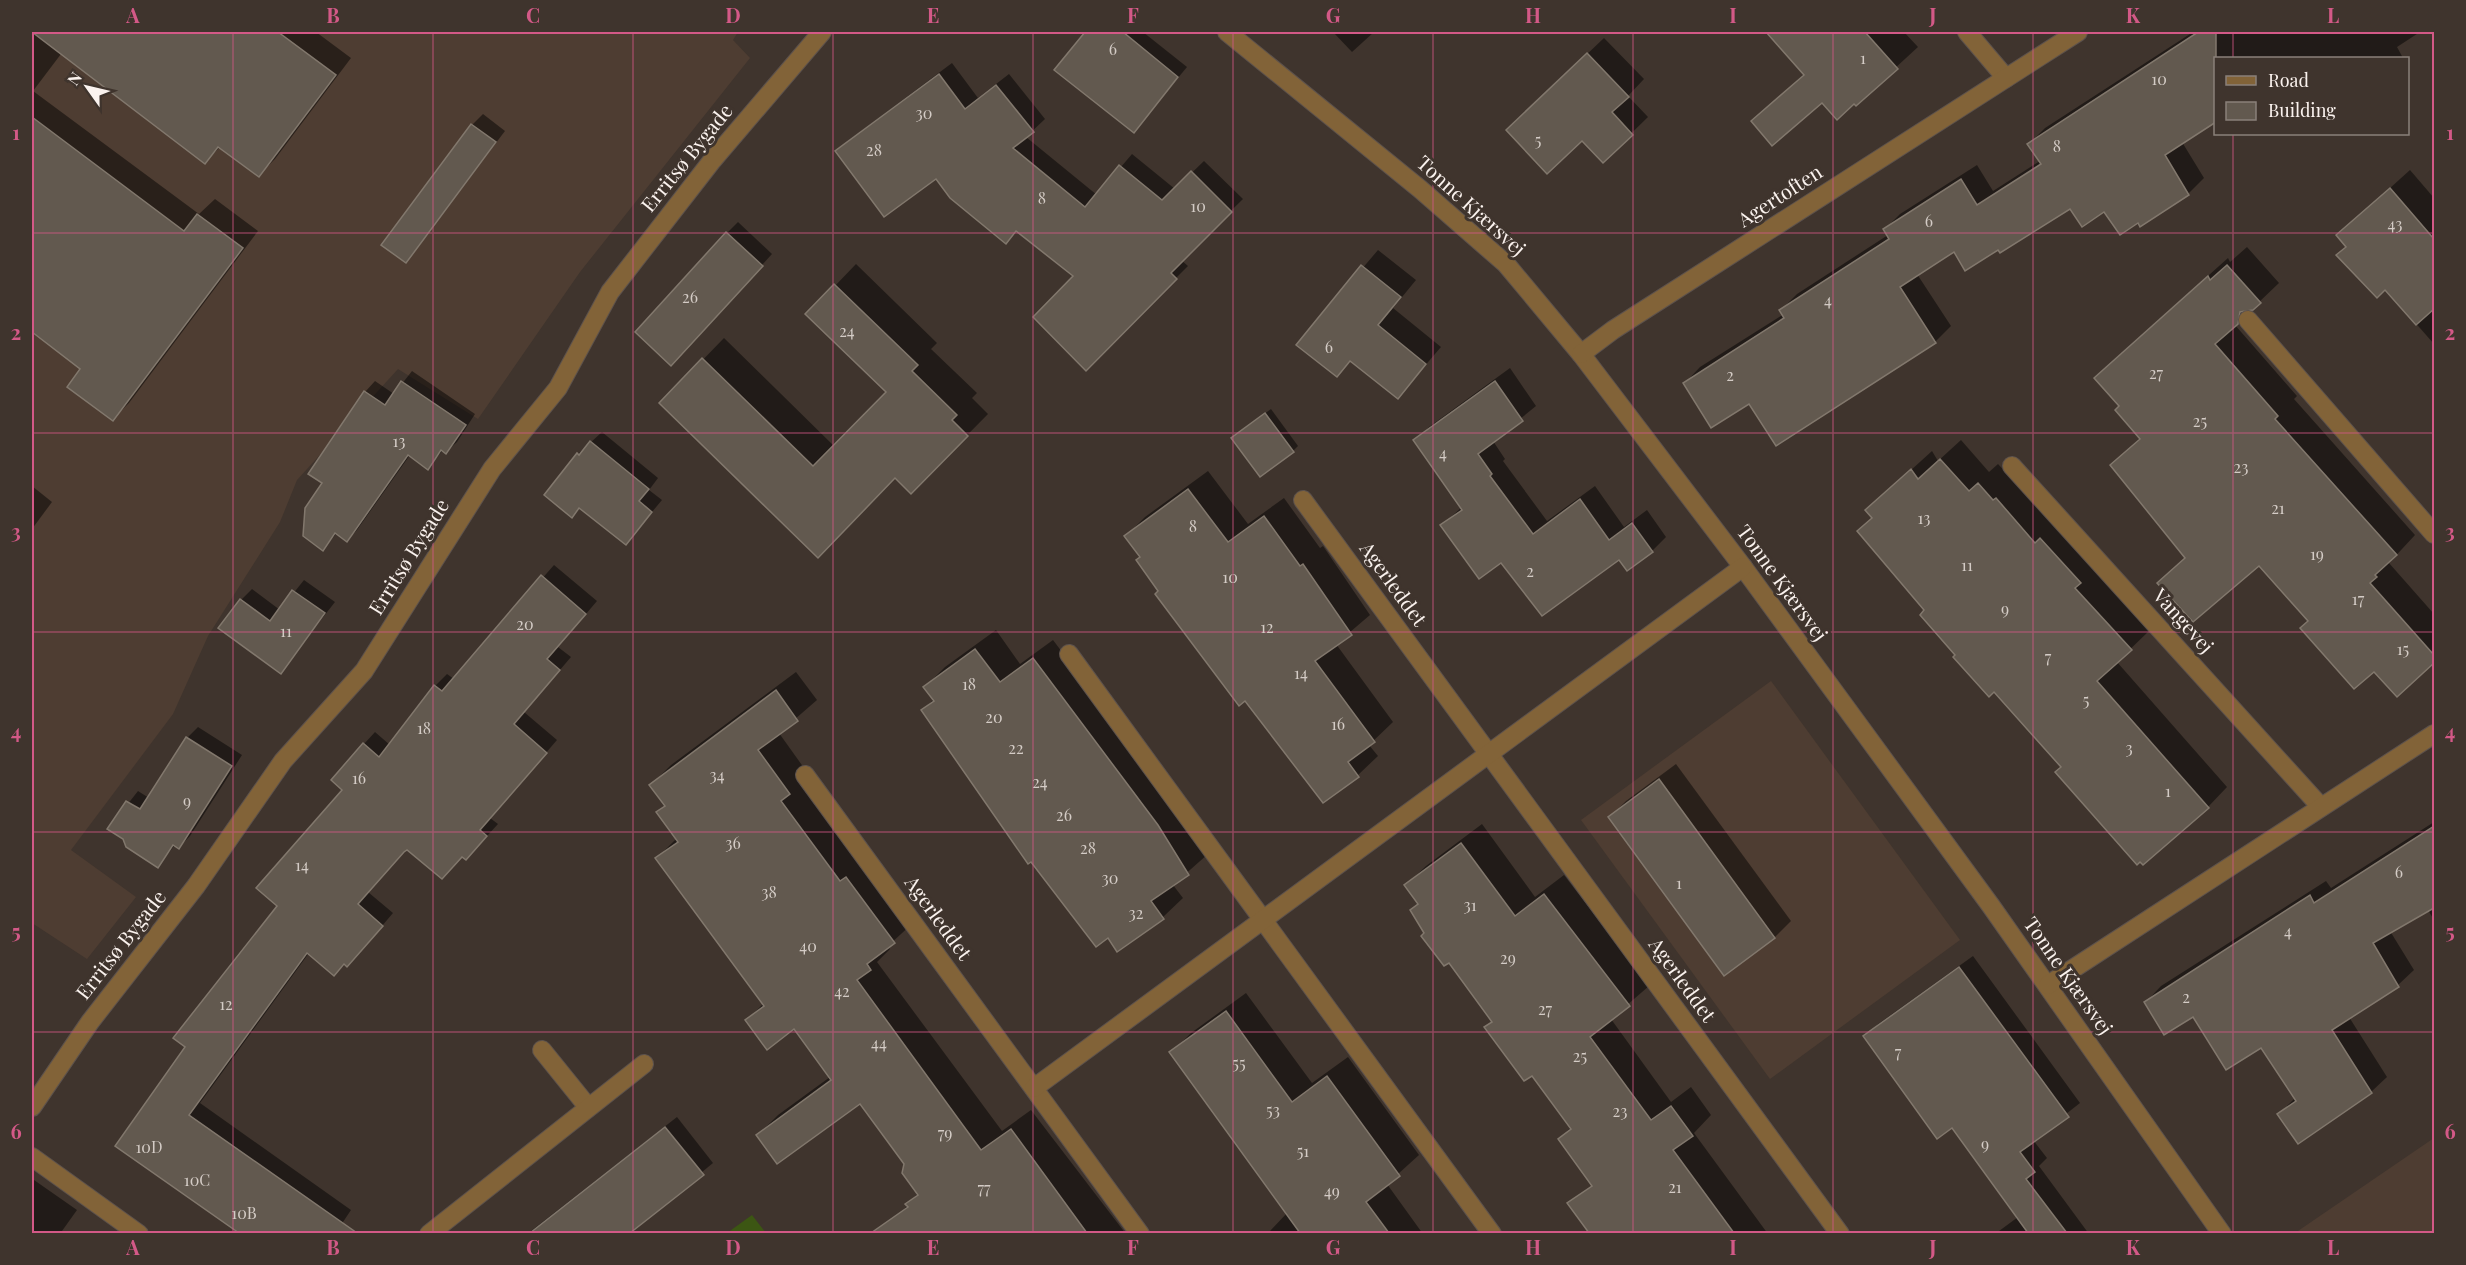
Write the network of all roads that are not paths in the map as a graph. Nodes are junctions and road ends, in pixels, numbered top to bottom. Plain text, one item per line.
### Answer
1 (822, 32) edge
2 (1227, 32) edge
3 (1967, 32) edge
4 (2078, 32) edge
5 (2006, 78) junction
6 (2248, 320) dead end
7 (1581, 354) junction
8 (2012, 466) dead end
9 (1304, 500) dead end
10 (2434, 534) edge
11 (1743, 567) junction
12 (1069, 654) dead end
13 (2434, 734) edge
14 (1489, 753) junction
15 (805, 775) dead end
16 (2321, 807) junction
17 (1263, 920) junction
18 (2048, 985) junction
19 (542, 1050) dead end
20 (644, 1064) dead end
21 (1034, 1088) junction
22 (32, 1107) edge
23 (588, 1107) junction
24 (32, 1157) edge
25 (139, 1233) edge
26 (429, 1233) edge
27 (1140, 1233) edge
28 (1492, 1233) edge
29 (1840, 1233) edge
30 (2222, 1233) edge

1 - 22 street, Erritsø Bygade
2 - 7 street, Tonne Kjærsvej
3 - 5 street
4 - 5 street, Agertoften
5 - 7 street, Agertoften
6 - 10 street
7 - 11 street, Tonne Kjærsvej
8 - 16 street, Vangevej
9 - 14 street, Agerleddet
11 - 14 street
11 - 18 street, Tonne Kjærsvej
12 - 17 street
13 - 16 street
14 - 17 street
14 - 29 street, Agerleddet
15 - 21 street, Agerleddet
16 - 18 street
17 - 21 street
17 - 28 street
18 - 30 street, Tonne Kjærsvej
19 - 23 street
20 - 23 street
21 - 27 street, Agerleddet
23 - 26 street
24 - 25 street

